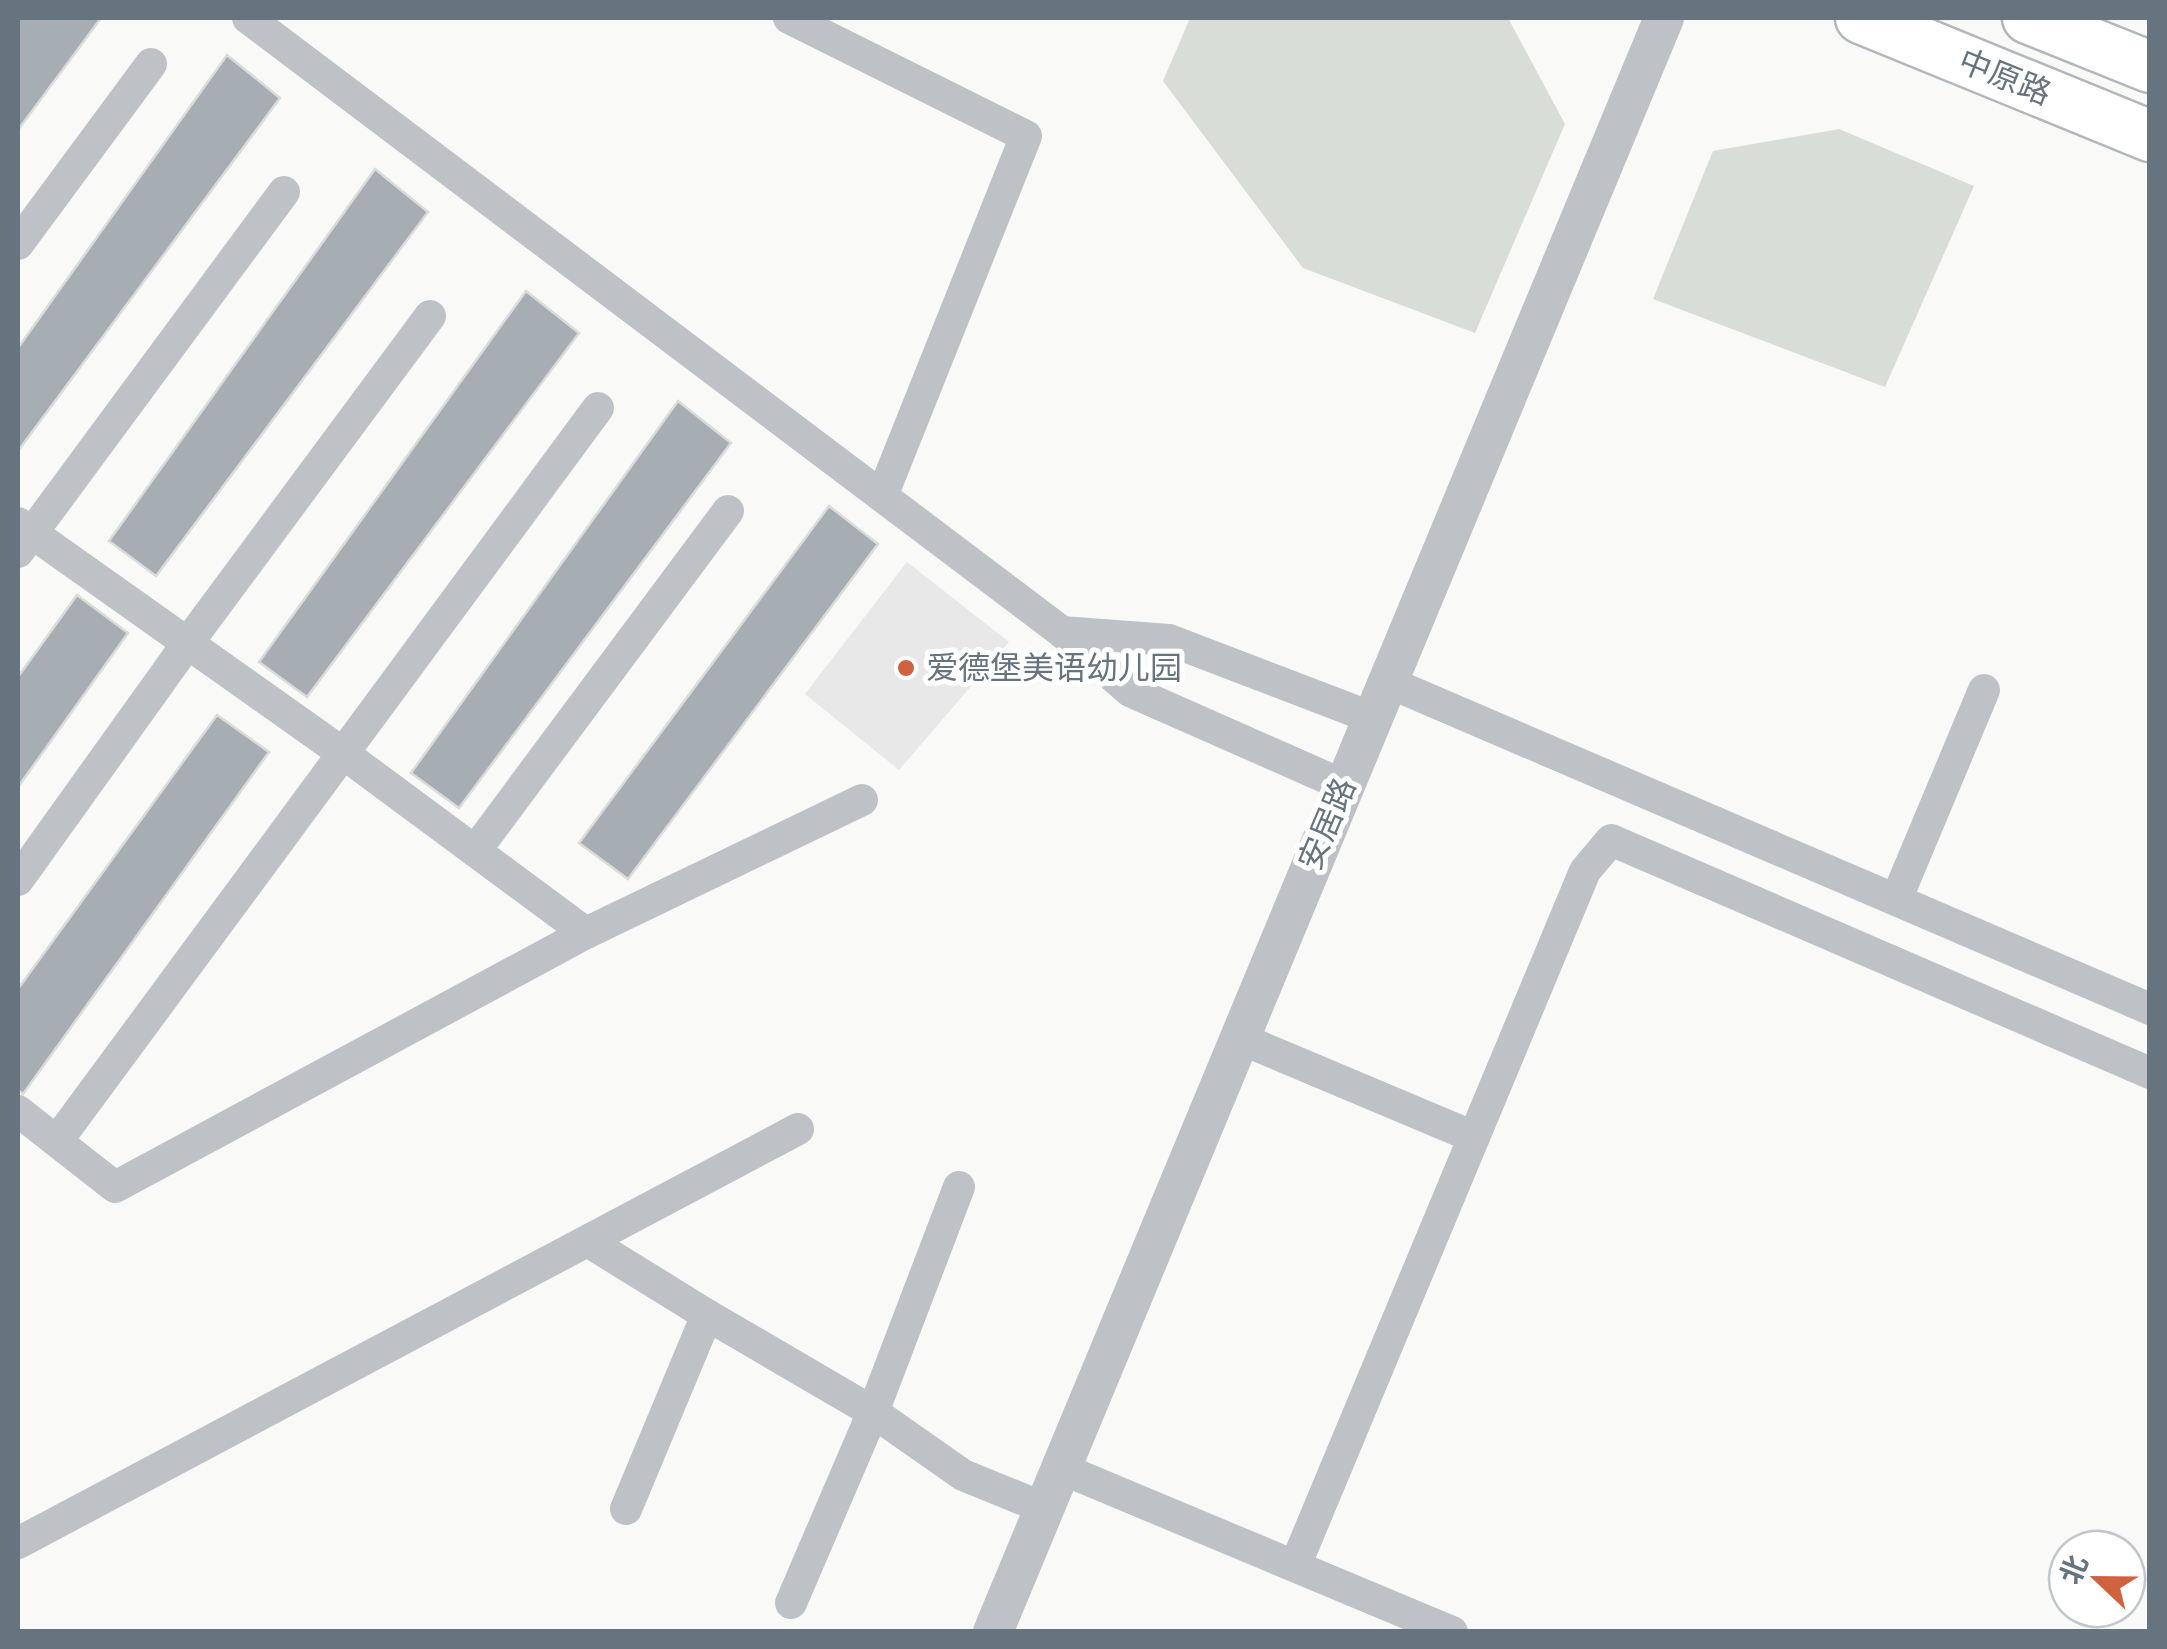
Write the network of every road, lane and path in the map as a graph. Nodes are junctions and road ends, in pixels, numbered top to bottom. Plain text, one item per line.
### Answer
1 (248, 18) edge
2 (789, 18) edge
3 (1664, 18) edge
4 (1861, 18) edge
5 (2028, 18) edge
6 (151, 64) dead end
7 (2150, 67) edge
8 (2150, 136) edge
9 (284, 192) dead end
10 (18, 244) edge
11 (430, 316) dead end
12 (598, 408) dead end
13 (882, 496) junction
14 (728, 512) dead end
15 (22, 536) edge
16 (1062, 632) junction
17 (187, 644) junction
18 (1984, 690) dead end
19 (1380, 700) junction
20 (344, 754) junction
21 (1343, 785) junction
22 (862, 800) dead end
23 (475, 851) junction
24 (18, 880) edge
25 (1896, 900) junction
26 (586, 933) junction
27 (2150, 1010) edge
28 (1239, 1038) junction
29 (2150, 1074) edge
30 (18, 1112) edge
31 (798, 1129) dead end
32 (1474, 1136) junction
33 (57, 1141) junction
34 (959, 1187) dead end
35 (589, 1242) junction
36 (706, 1316) junction
37 (873, 1412) junction
38 (1060, 1468) junction
39 (1044, 1508) junction
40 (626, 1509) dead end
41 (18, 1543) edge
42 (1295, 1566) junction
43 (791, 1603) dead end
44 (993, 1632) edge
45 (1452, 1632) edge

1 - 13 street
2 - 13 street
3 - 19 street, 安居路
4 - 8 main road, 中原路
5 - 7 main road, 中原路
6 - 10 street
9 - 15 street
11 - 17 street
12 - 20 street
13 - 16 street
14 - 23 street
15 - 17 street
16 - 19 street
16 - 21 street
17 - 20 street
17 - 24 street
18 - 25 street
19 - 21 street, 安居路
19 - 25 street
20 - 23 street
20 - 33 street
21 - 28 street, 安居路
22 - 26 street
23 - 26 street
25 - 27 street
26 - 33 street
28 - 32 street
28 - 38 street, 安居路
29 - 32 street
30 - 33 street
31 - 35 street
32 - 42 street
34 - 37 street
35 - 36 street
35 - 41 street
36 - 37 street
36 - 40 street
37 - 39 street
37 - 43 street
38 - 39 street, 安居路
38 - 42 street
39 - 44 street, 安居路
42 - 45 street

